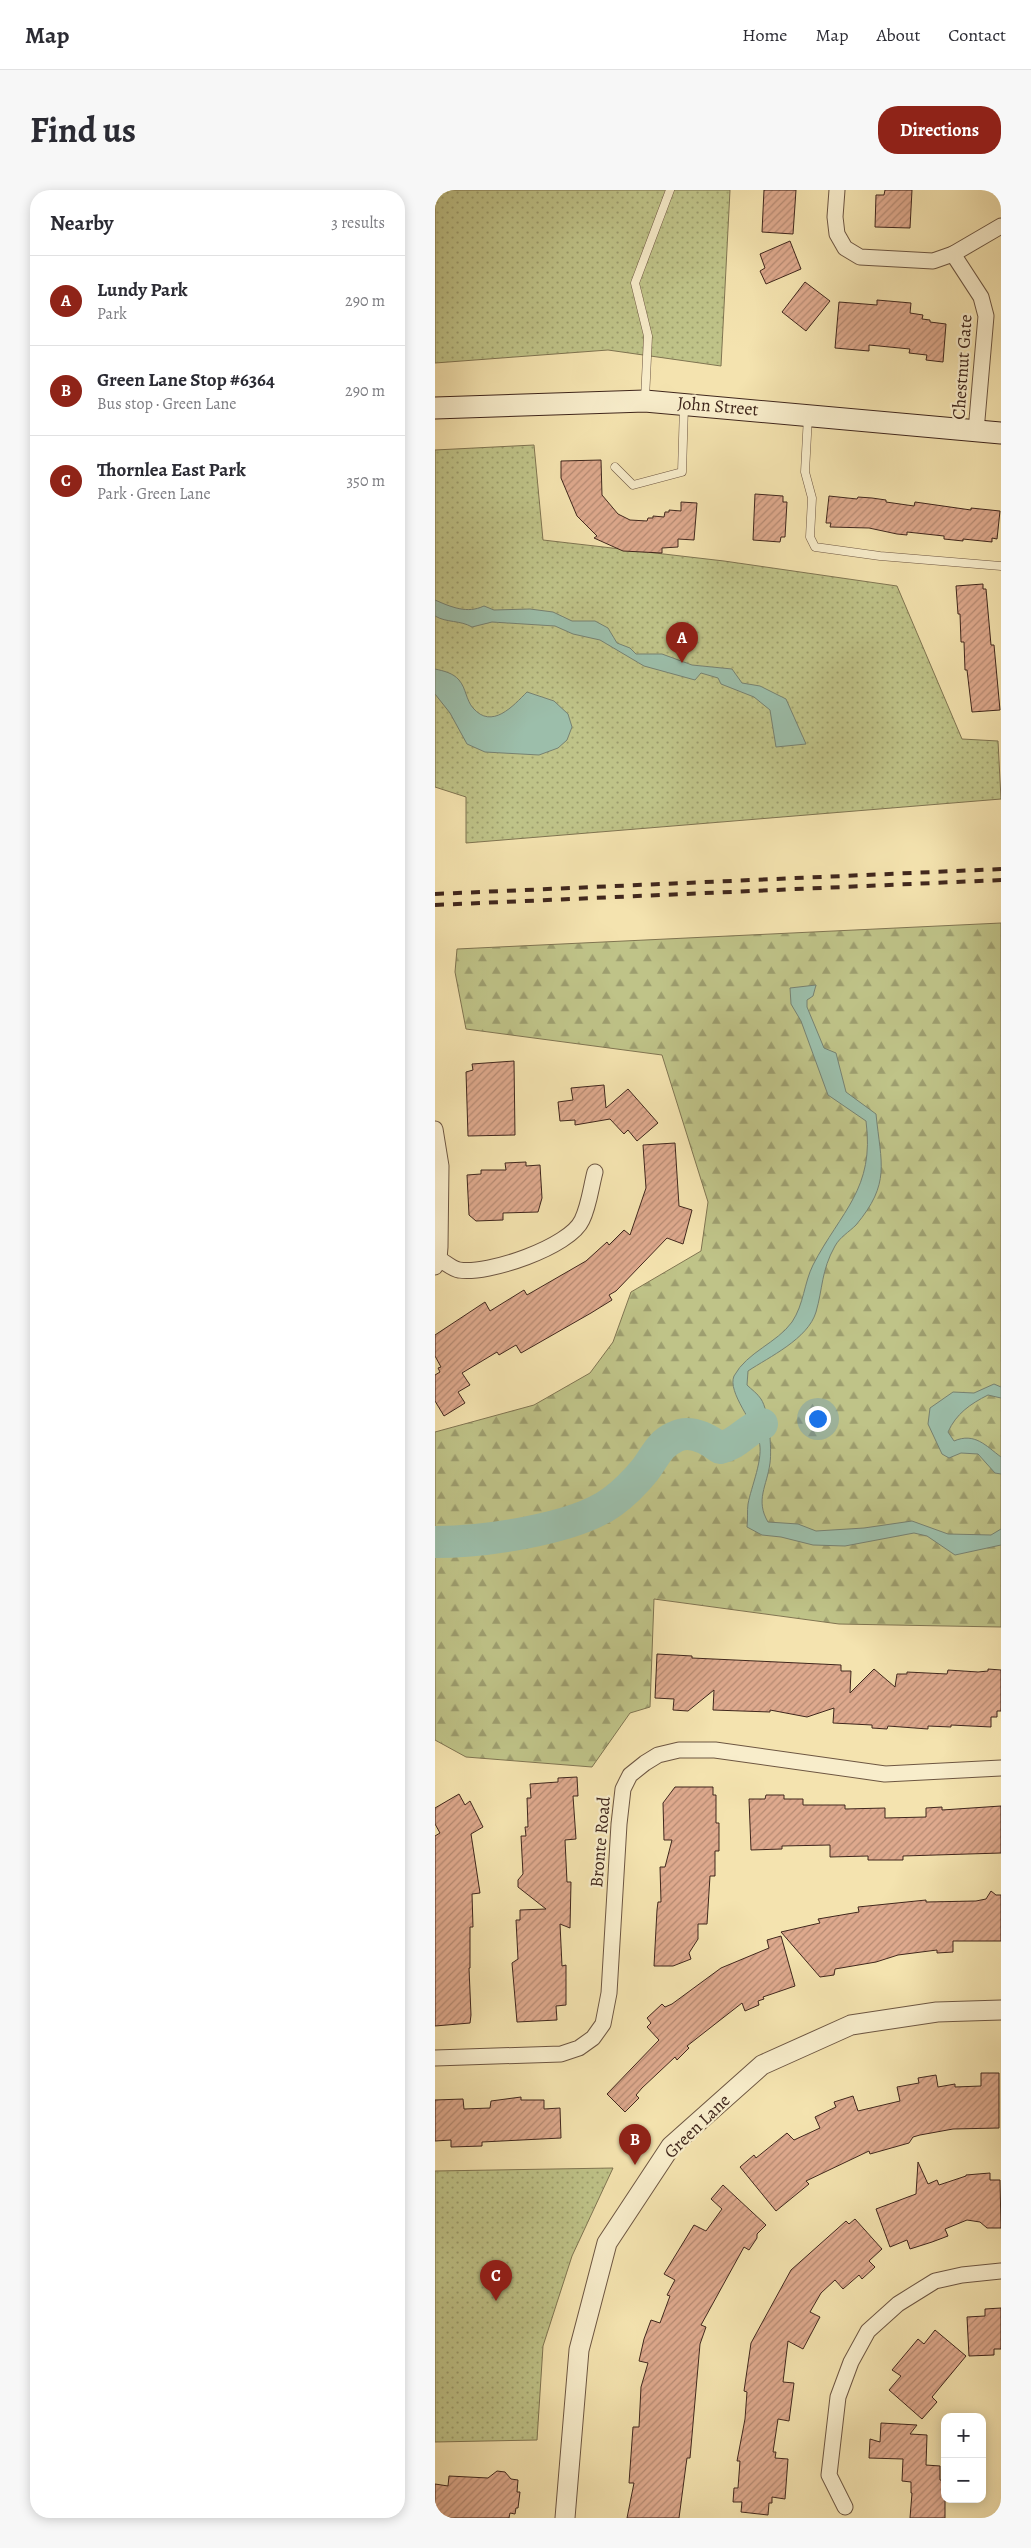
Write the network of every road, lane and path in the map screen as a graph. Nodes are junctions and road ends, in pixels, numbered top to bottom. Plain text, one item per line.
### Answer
1 (670, 190) edge
2 (837, 190) edge
3 (1001, 226) edge
4 (953, 254) junction
5 (645, 401) junction
6 (684, 403) junction
7 (435, 408) edge
8 (808, 414) junction
9 (976, 431) junction
10 (1001, 433) edge
11 (615, 467) dead end
12 (1001, 566) edge
13 (435, 1129) edge
14 (595, 1172) dead end
15 (437, 1263) edge
16 (1001, 1768) edge
17 (1001, 2010) edge
18 (435, 2058) edge
19 (1001, 2271) edge
20 (845, 2507) dead end
21 (565, 2518) edge

1 - 5 lane
2 - 4 street
3 - 4 street
4 - 9 street, Chestnut Gate
5 - 6 main road, John Street
5 - 7 main road, John Street
6 - 8 main road, John Street
6 - 11 lane
8 - 9 main road, John Street
8 - 12 lane
9 - 10 main road, John Street
13 - 15 street
14 - 15 street
16 - 18 street, Bronte Road
17 - 21 street, Green Lane
19 - 20 street

